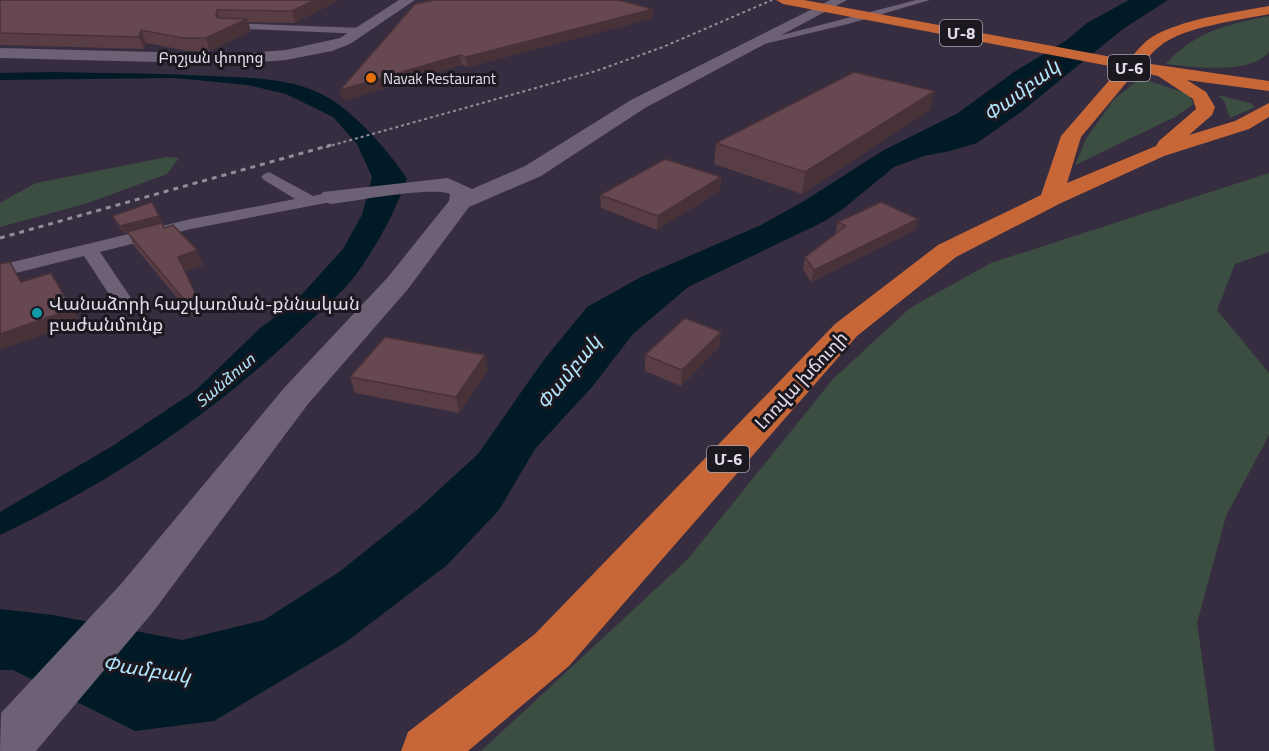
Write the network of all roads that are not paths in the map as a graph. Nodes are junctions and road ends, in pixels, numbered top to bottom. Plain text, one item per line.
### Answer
1 (408, 0) edge
2 (783, 0) edge
3 (840, 0) edge
4 (926, 0) edge
5 (1269, 10) edge
6 (225, 26) edge
7 (363, 31) junction
8 (756, 43) junction
9 (0, 53) edge
10 (1269, 69) edge
11 (1161, 70) junction
12 (1269, 86) edge
13 (1269, 99) edge
14 (1269, 109) edge
15 (1157, 152) junction
16 (269, 177) dead end
17 (321, 199) junction
18 (1051, 199) junction
19 (461, 202) junction
20 (89, 249) junction
21 (0, 271) edge
22 (123, 301) dead end
23 (13, 741) edge
24 (427, 751) edge

1 - 7 street, Բոշյան փողոց
2 - 11 highway, Մ-8
3 - 8 street
4 - 8 lane
5 - 18 highway, Մ-6 / Մ-6
6 - 7 lane
7 - 9 street, Բոշյան փողոց
8 - 19 street
10 - 11 highway, Մ-6
11 - 12 highway, Մ-8
11 - 13 highway, Մ-8
11 - 15 highway, Մ-6
14 - 15 highway, Մ-6
15 - 18 highway, Մ-6
16 - 17 lane
17 - 19 street
17 - 20 lane
18 - 24 highway, Լոռվա խճուղի / Մ-6
19 - 23 street
20 - 21 lane
20 - 22 lane

